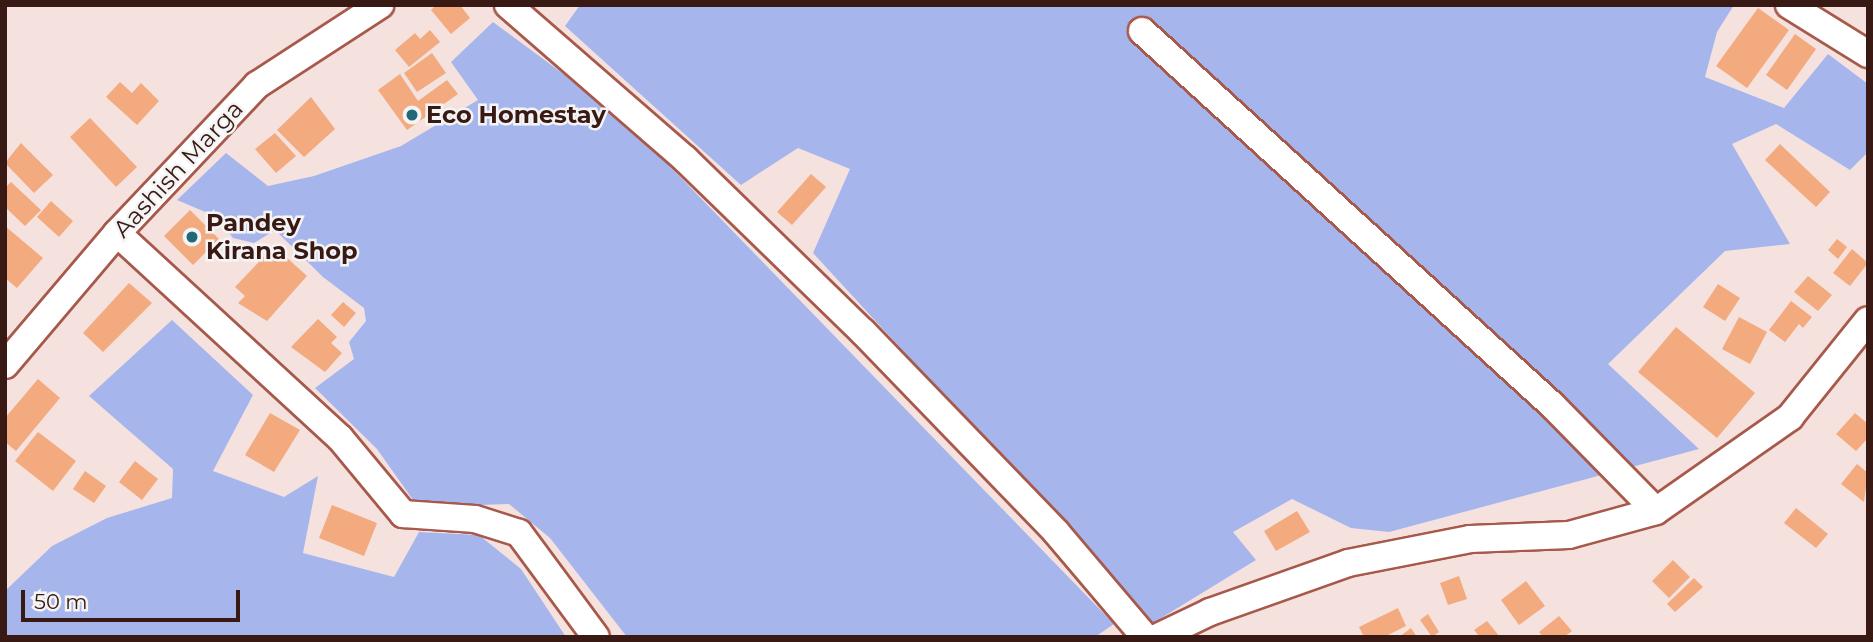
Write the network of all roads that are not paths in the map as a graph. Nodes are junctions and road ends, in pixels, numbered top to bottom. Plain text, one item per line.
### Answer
1 (380, 5) edge
2 (508, 5) edge
3 (1789, 5) edge
4 (1142, 31) dead end
5 (1868, 54) edge
6 (117, 233) junction
7 (1868, 320) edge
8 (9, 354) edge
9 (1656, 511) junction
10 (596, 637) edge
11 (1145, 637) edge
12 (1158, 637) edge

1 - 6 street, Aashish Marga
2 - 11 street
3 - 5 street
4 - 9 street
6 - 8 street, Aashish Marga
6 - 10 street
7 - 9 street
9 - 12 street

